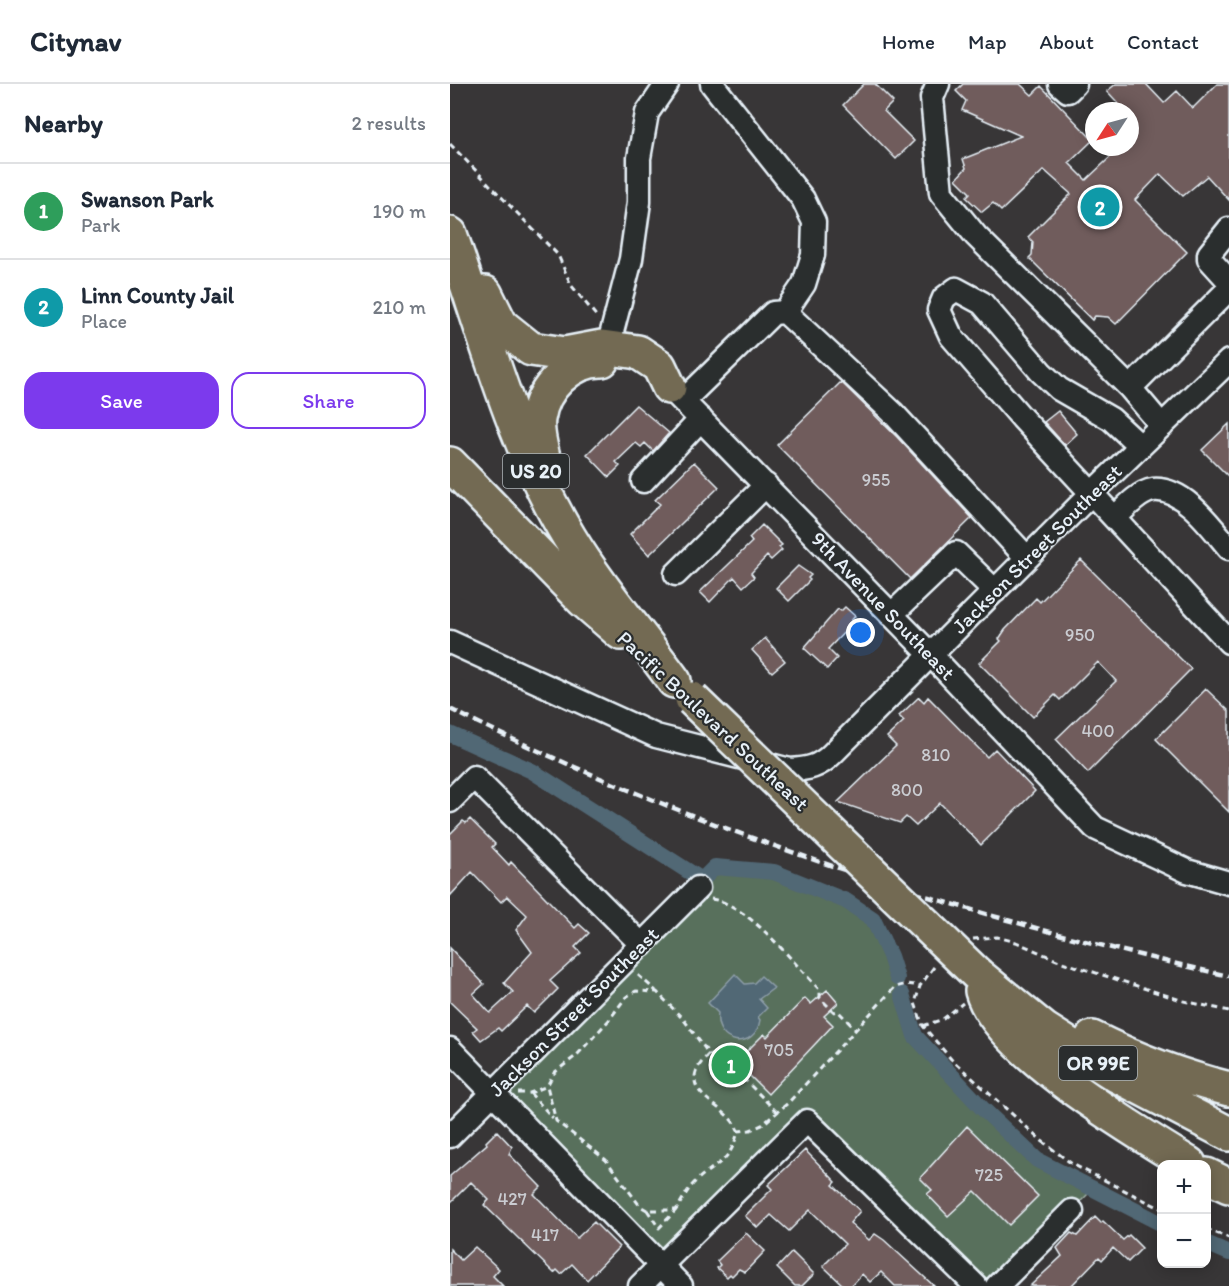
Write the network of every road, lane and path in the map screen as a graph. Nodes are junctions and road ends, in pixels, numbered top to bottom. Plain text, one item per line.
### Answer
1 (668, 84) edge
2 (712, 84) edge
3 (938, 84) edge
4 (1060, 84) edge
5 (1075, 84) edge
6 (450, 144) edge
7 (1229, 229) edge
8 (450, 234) edge
9 (1229, 280) edge
10 (1229, 290) edge
11 (784, 312) junction
12 (603, 333) junction
13 (1229, 361) edge
14 (1130, 388) junction
15 (676, 394) junction
16 (701, 419) junction
17 (1162, 426) junction
18 (1140, 446) junction
19 (450, 464) edge
20 (643, 481) dead end
21 (766, 485) junction
22 (1093, 492) junction
23 (548, 498) junction
24 (1116, 517) junction
25 (1229, 548) edge
26 (1027, 558) junction
27 (676, 574) dead end
28 (995, 591) junction
29 (891, 615) junction
30 (450, 642) edge
31 (1229, 642) edge
32 (931, 655) junction
33 (683, 690) junction
34 (450, 800) edge
35 (1229, 883) edge
36 (698, 888) dead end
37 (681, 905) junction
38 (968, 942) dead end
39 (642, 945) junction
40 (624, 962) junction
41 (937, 963) dead end
42 (920, 986) junction
43 (972, 987) junction
44 (657, 992) junction
45 (1229, 1011) edge
46 (922, 1026) junction
47 (856, 1030) junction
48 (450, 1049) edge
49 (709, 1054) junction
50 (548, 1086) junction
51 (1229, 1089) edge
52 (493, 1094) junction
53 (777, 1112) junction
54 (556, 1121) junction
55 (738, 1131) junction
56 (1229, 1134) edge
57 (450, 1136) edge
58 (1183, 1160) edge
59 (1211, 1177) edge
60 (1229, 1186) edge
61 (1157, 1207) edge
62 (647, 1210) junction
63 (676, 1210) junction
64 (1072, 1211) dead end
65 (1211, 1231) edge
66 (1229, 1238) edge
67 (661, 1266) junction
68 (640, 1286) edge
69 (681, 1286) edge
70 (976, 1286) edge
71 (997, 1286) edge

1 - 12 street
2 - 11 street
3 - 14 street
4 - 5 street
6 - 12 path
7 - 9 street
8 - 12 highway
8 - 23 highway, US 20
10 - 14 street
11 - 15 street
11 - 26 street
12 - 15 highway
13 - 17 street, Jackson Street Southeast
14 - 17 street
15 - 16 street, 9th Avenue Southeast
15 - 23 highway
16 - 20 street
16 - 21 street, 9th Avenue Southeast
17 - 18 street, Jackson Street Southeast
18 - 22 street, Jackson Street Southeast
18 - 22 street
19 - 33 highway, Pacific Boulevard Southeast / US 20
21 - 27 street
21 - 29 street, 9th Avenue Southeast
22 - 24 street
22 - 26 street, Jackson Street Southeast
23 - 33 highway, US 20
24 - 25 street
24 - 31 street
26 - 28 street, Jackson Street Southeast
28 - 29 street
28 - 32 street, Jackson Street Southeast
29 - 32 street, 9th Avenue Southeast
30 - 32 street, Jackson Street Southeast
32 - 35 street, 9th Avenue Southeast
33 - 43 highway, Pacific Boulevard Southeast / US 20, bridge
34 - 39 street
36 - 37 street, Jackson Street Southeast
37 - 39 street, Jackson Street Southeast
37 - 47 path
38 - 45 path
39 - 40 street, Jackson Street Southeast
40 - 44 path
40 - 52 street, Jackson Street Southeast
41 - 42 path
42 - 46 path
42 - 47 path
43 - 46 path
43 - 51 highway, US 20
43 - 56 highway, OR 99E
43 - 58 highway
44 - 49 path
44 - 50 path
46 - 61 path
47 - 53 path
48 - 52 street
49 - 53 path
49 - 55 path
50 - 54 path
50 - 54 path
52 - 57 street, Jackson Street Southeast
52 - 67 street
53 - 55 path
54 - 62 path
55 - 63 path
59 - 60 highway
62 - 63 path
62 - 63 path
64 - 71 street
65 - 66 path
67 - 68 street
67 - 69 street
67 - 70 street

